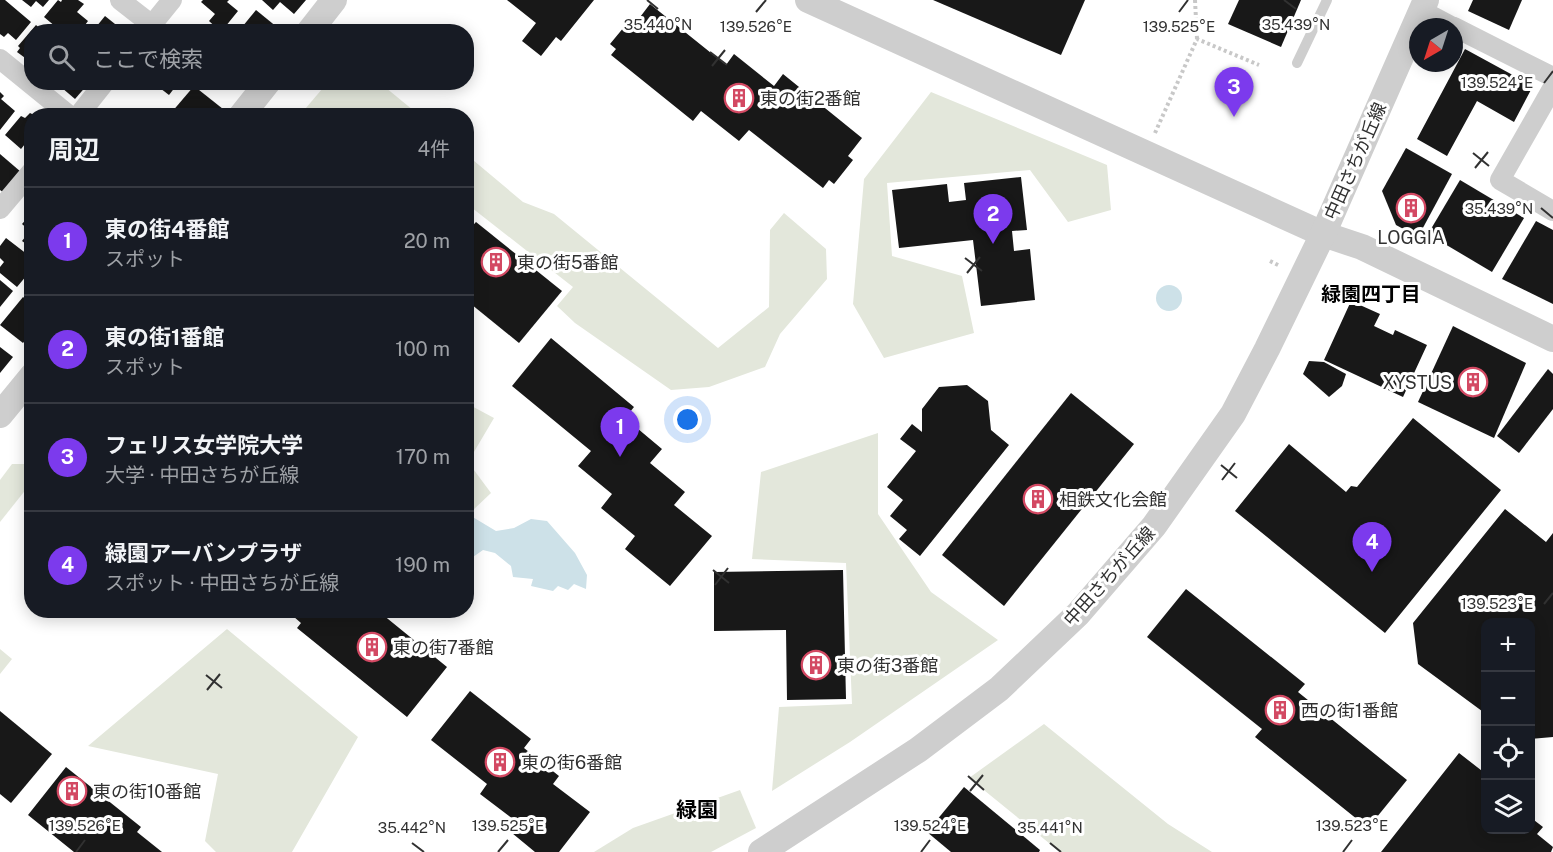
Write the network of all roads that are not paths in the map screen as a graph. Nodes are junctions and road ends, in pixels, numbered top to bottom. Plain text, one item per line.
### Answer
1 (120, 0) edge
2 (172, 0) edge
3 (334, 0) edge
4 (808, 0) edge
5 (1327, 0) edge
6 (1424, 5) edge
7 (1442, 18) edge
8 (145, 24) edge
9 (152, 24) edge
10 (315, 24) edge
11 (1463, 32) edge
12 (0, 59) edge
13 (1297, 63) dead end
14 (1553, 77) edge
15 (24, 79) edge
16 (1553, 87) edge
17 (38, 90) edge
18 (99, 90) edge
19 (262, 90) edge
20 (60, 108) edge
21 (84, 108) edge
22 (247, 108) edge
23 (24, 180) edge
24 (0, 209) edge
25 (1553, 211) edge
26 (1323, 234) junction
27 (1553, 339) edge
28 (24, 386) edge
29 (0, 415) edge
30 (761, 852) edge

1 - 8 street
2 - 9 street
3 - 10 street
4 - 26 street
5 - 13 lane
6 - 7 street
6 - 26 street, 中田さちが丘線
11 - 14 street
12 - 15 street
16 - 25 street
17 - 20 street
18 - 21 street
19 - 22 street
23 - 24 street
26 - 27 street
26 - 30 street, 中田さちが丘線
28 - 29 street

